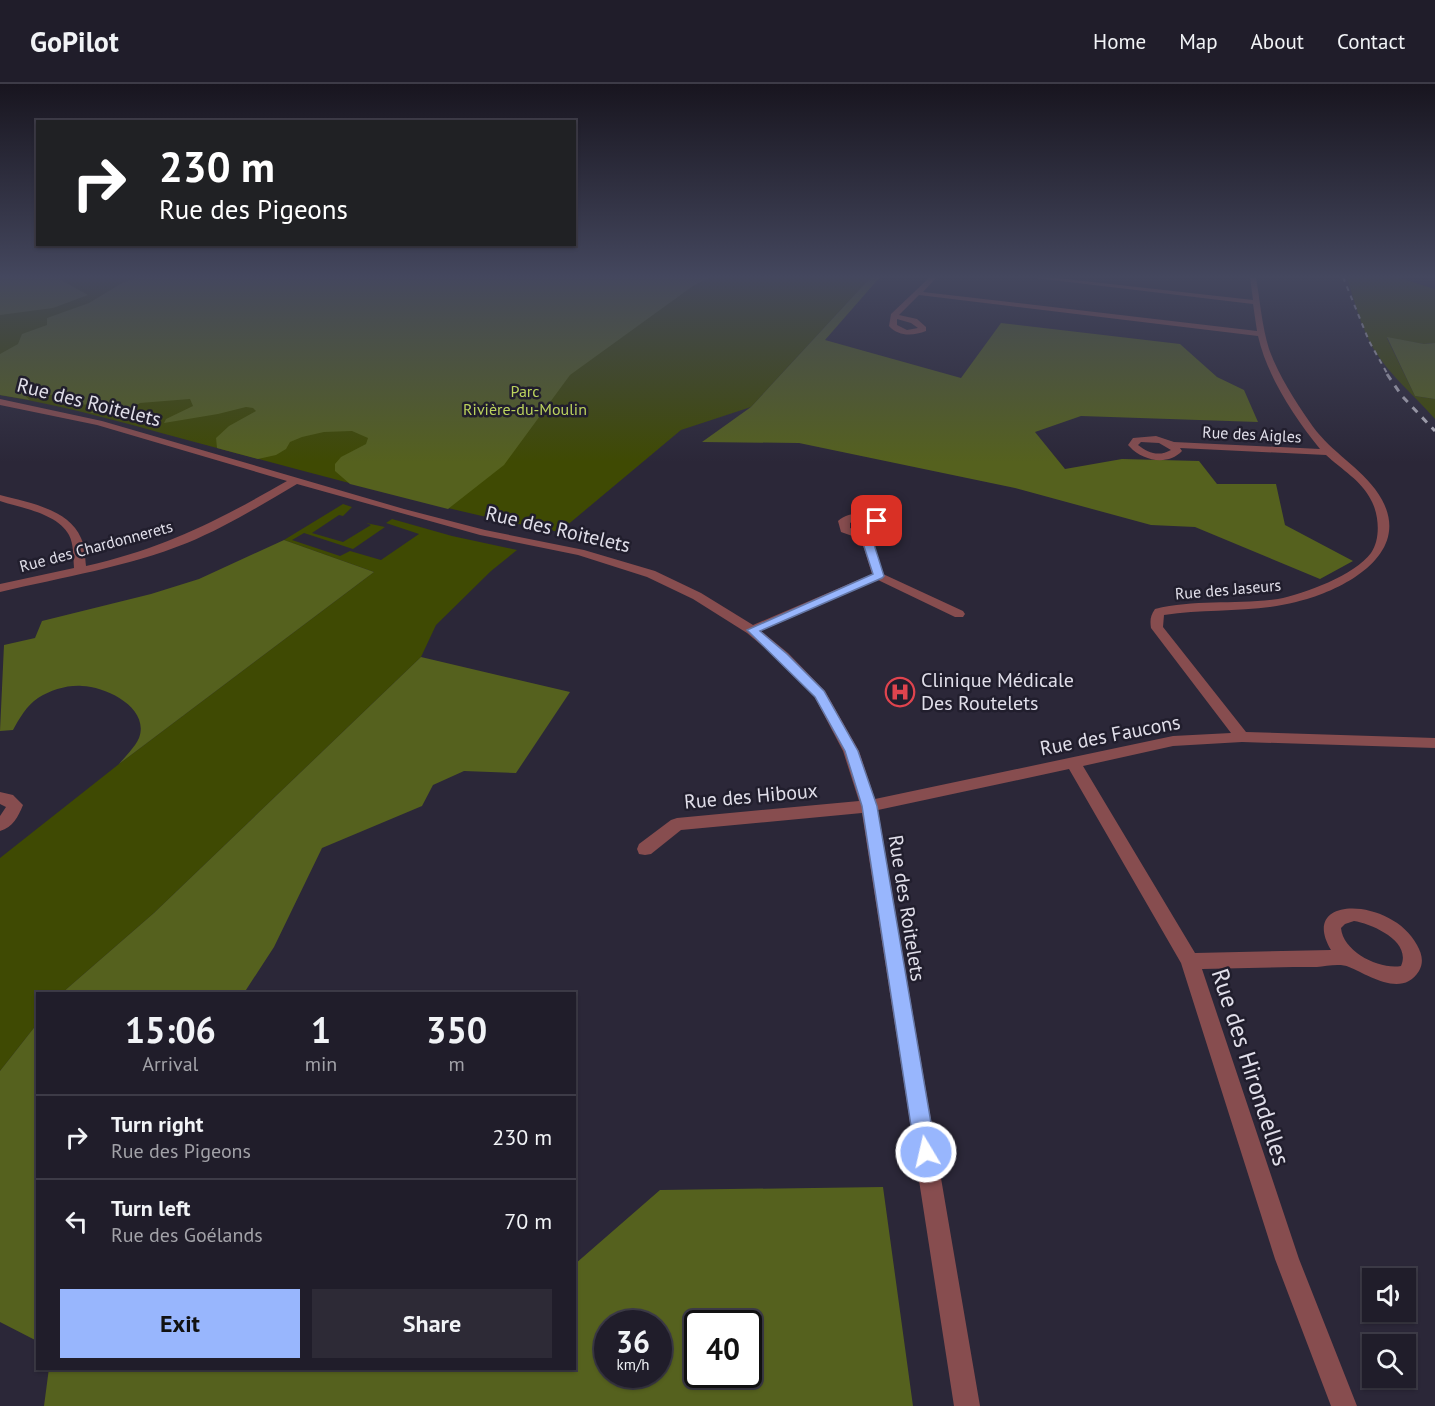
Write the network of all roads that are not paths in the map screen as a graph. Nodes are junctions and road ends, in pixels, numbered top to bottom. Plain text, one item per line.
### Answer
1 (1262, 339) edge
2 (0, 402) edge
3 (1173, 445) dead end
4 (1330, 452) junction
5 (295, 482) junction
6 (0, 498) edge
7 (866, 537) dead end
8 (80, 569) junction
9 (878, 576) junction
10 (0, 588) edge
11 (959, 614) dead end
12 (752, 630) junction
13 (1242, 737) junction
14 (1435, 743) edge
15 (1073, 762) junction
16 (0, 798) edge
17 (869, 806) junction
18 (0, 825) edge
19 (645, 849) dead end
20 (1350, 958) dead end
21 (1190, 961) junction
22 (967, 1406) edge
23 (1344, 1406) edge

1 - 4 street, Rue des Jaseurs
2 - 5 street, Rue des Roitelets
3 - 4 street, Rue des Aigles
4 - 13 street, Rue des Jaseurs
5 - 8 street, Rue des Chardonnerets
5 - 12 street, Rue des Roitelets
6 - 8 street
7 - 9 street
8 - 10 street, Rue des Chardonnerets
9 - 11 street
9 - 12 street
12 - 17 street, Rue des Roitelets
13 - 14 street, Rue des Faucons
13 - 15 street, Rue des Faucons
15 - 17 street, Rue des Faucons
15 - 21 street, Rue des Hirondelles
16 - 18 street
17 - 19 street, Rue des Hiboux
17 - 22 street, Rue des Roitelets
20 - 21 street
21 - 23 street, Rue des Hirondelles

